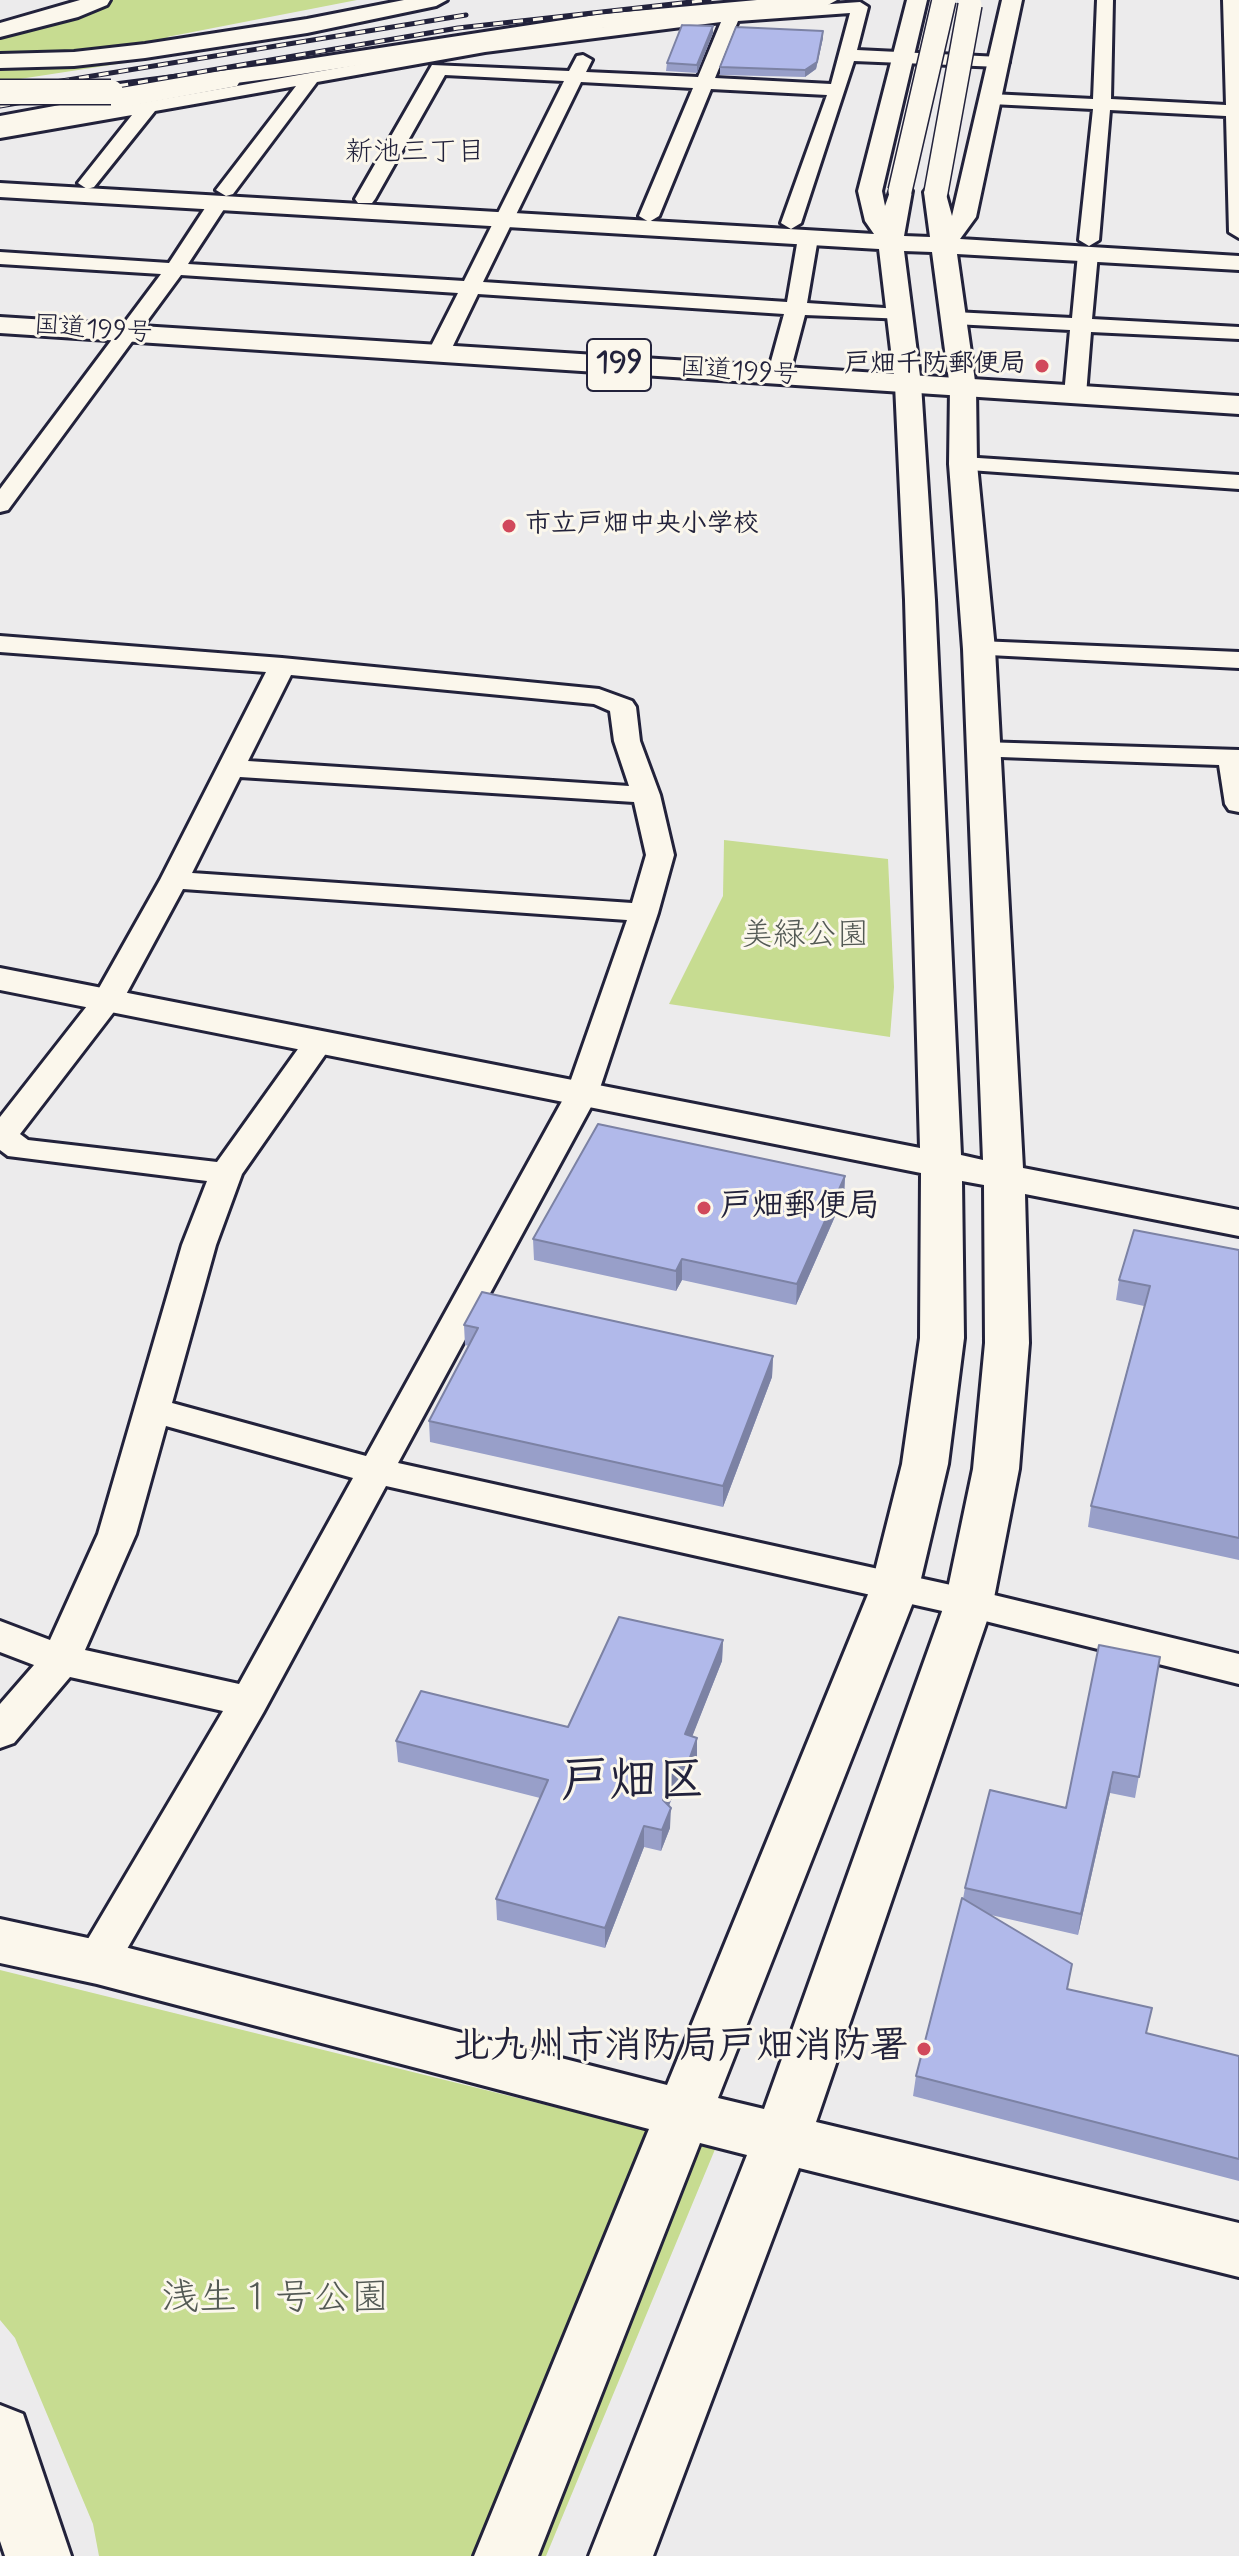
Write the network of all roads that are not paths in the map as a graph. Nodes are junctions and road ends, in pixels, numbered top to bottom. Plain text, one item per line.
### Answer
1 (57, 0) edge
2 (99, 0) edge
3 (390, 0) edge
4 (436, 0) edge
5 (826, 0) edge
6 (917, 0) edge
7 (944, 0) edge
8 (971, 0) edge
9 (1012, 0) edge
10 (1105, 0) edge
11 (1231, 0) edge
12 (0, 14) edge
13 (732, 16) junction
14 (0, 30) edge
15 (600, 31) junction
16 (174, 44) junction
17 (0, 54) edge
18 (847, 55) junction
19 (902, 58) junction
20 (0, 61) edge
21 (1000, 62) junction
22 (371, 66) junction
23 (439, 69) junction
24 (275, 71) junction
25 (574, 76) junction
26 (312, 77) junction
27 (229, 81) junction
28 (705, 83) junction
29 (838, 90) junction
30 (0, 94) edge
31 (108, 94) junction
32 (991, 99) junction
33 (1102, 104) junction
34 (150, 105) junction
35 (1237, 111) edge
36 (0, 123) edge
37 (0, 133) edge
38 (87, 183) junction
39 (2, 190) edge
40 (222, 197) junction
41 (365, 199) junction
42 (505, 214) junction
43 (649, 216) junction
44 (799, 230) junction
45 (1239, 232) edge
46 (888, 233) junction
47 (946, 236) junction
48 (1089, 247) junction
49 (1239, 249) edge
50 (0, 258) edge
51 (1239, 263) edge
52 (175, 269) junction
53 (469, 287) junction
54 (796, 309) junction
55 (900, 315) junction
56 (954, 318) junction
57 (0, 325) edge
58 (1082, 325) junction
59 (127, 333) junction
60 (1239, 333) edge
61 (438, 354) junction
62 (778, 376) junction
63 (908, 384) junction
64 (963, 388) junction
65 (1075, 395) junction
66 (1239, 405) edge
67 (963, 464) junction
68 (12, 473) edge
69 (1239, 482) edge
70 (0, 505) edge
71 (0, 644) edge
72 (979, 649) junction
73 (1239, 660) edge
74 (282, 666) junction
75 (982, 750) junction
76 (1235, 758) edge
77 (231, 768) junction
78 (646, 795) junction
79 (1239, 804) edge
80 (174, 880) junction
81 (644, 913) junction
82 (0, 979) edge
83 (108, 1000) junction
84 (319, 1042) junction
85 (582, 1094) junction
86 (941, 1165) junction
87 (226, 1173) junction
88 (1003, 1178) junction
89 (1239, 1223) edge
90 (151, 1410) junction
91 (375, 1471) junction
92 (895, 1587) junction
93 (969, 1603) junction
94 (0, 1636) edge
95 (61, 1660) junction
96 (1239, 1669) edge
97 (249, 1702) junction
98 (0, 1732) edge
99 (0, 1941) edge
100 (97, 1962) junction
101 (686, 2113) junction
102 (782, 2139) junction
103 (1239, 2250) edge
104 (0, 2436) edge
105 (38, 2556) edge
106 (506, 2556) edge
107 (621, 2556) edge

1 - 12 main road
2 - 14 main road
3 - 16 main road
4 - 16 main road
5 - 24 main road
6 - 19 street
7 - 46 street, bridge
8 - 47 street, bridge
9 - 21 street
10 - 33 street
11 - 35 street
13 - 15 street
13 - 18 street
13 - 28 street
15 - 22 street
15 - 25 street
16 - 17 main road
16 - 20 main road
18 - 19 street
18 - 29 street
19 - 21 street
19 - 46 street
21 - 32 street
22 - 23 street
22 - 26 street
23 - 25 street
23 - 41 street
24 - 27 main road
24 - 31 main road
25 - 28 street
25 - 42 street
26 - 34 street
26 - 40 street
27 - 31 main road
27 - 36 street
28 - 29 street
28 - 43 street
29 - 44 street
30 - 31 main road, bridge
32 - 33 street
32 - 47 street
33 - 35 street
33 - 48 street
34 - 37 street
34 - 38 street
35 - 45 street
38 - 39 street
38 - 40 street
39 - 40 street
40 - 41 street
40 - 42 street
40 - 52 street
41 - 42 street
42 - 43 street
42 - 44 street
42 - 53 street
43 - 44 street
44 - 46 street
44 - 54 street
46 - 47 street
46 - 55 street
47 - 48 street
47 - 56 street
48 - 49 street
48 - 51 street
48 - 58 street
50 - 52 street
52 - 53 street
52 - 59 street
53 - 54 street
53 - 61 street
54 - 55 street
54 - 62 street
55 - 63 street
56 - 58 street
56 - 64 street
57 - 59 main road, 国道199号 / 199
58 - 60 street
58 - 65 street
59 - 61 main road, 国道199号 / 199
59 - 68 street
61 - 62 main road, 国道199号 / 199
62 - 63 main road, 国道199号 / 199
63 - 64 main road, 国道199号 / 199
63 - 86 street
64 - 65 main road, 国道199号 / 199
64 - 67 street
65 - 66 main road, 国道199号 / 199
67 - 69 street
67 - 72 street
68 - 70 street
71 - 74 street
72 - 73 street
72 - 75 street
74 - 77 street
74 - 78 street
75 - 76 street
75 - 88 street
76 - 79 street
77 - 78 street
77 - 80 street
78 - 81 street
80 - 81 street
80 - 83 street
81 - 85 street
82 - 83 street
83 - 84 street
83 - 87 street
84 - 85 street
84 - 87 street
85 - 86 street
85 - 91 street
86 - 88 street
86 - 92 street
87 - 90 street
88 - 89 street
88 - 93 street
90 - 91 street
90 - 95 street
91 - 92 street
91 - 97 street
92 - 93 street
92 - 101 street
93 - 96 street
93 - 102 street
94 - 95 street
95 - 97 street
95 - 98 street
97 - 100 street
99 - 100 street
100 - 101 street
101 - 102 street
101 - 106 street
102 - 103 street
102 - 107 street
104 - 105 main road

